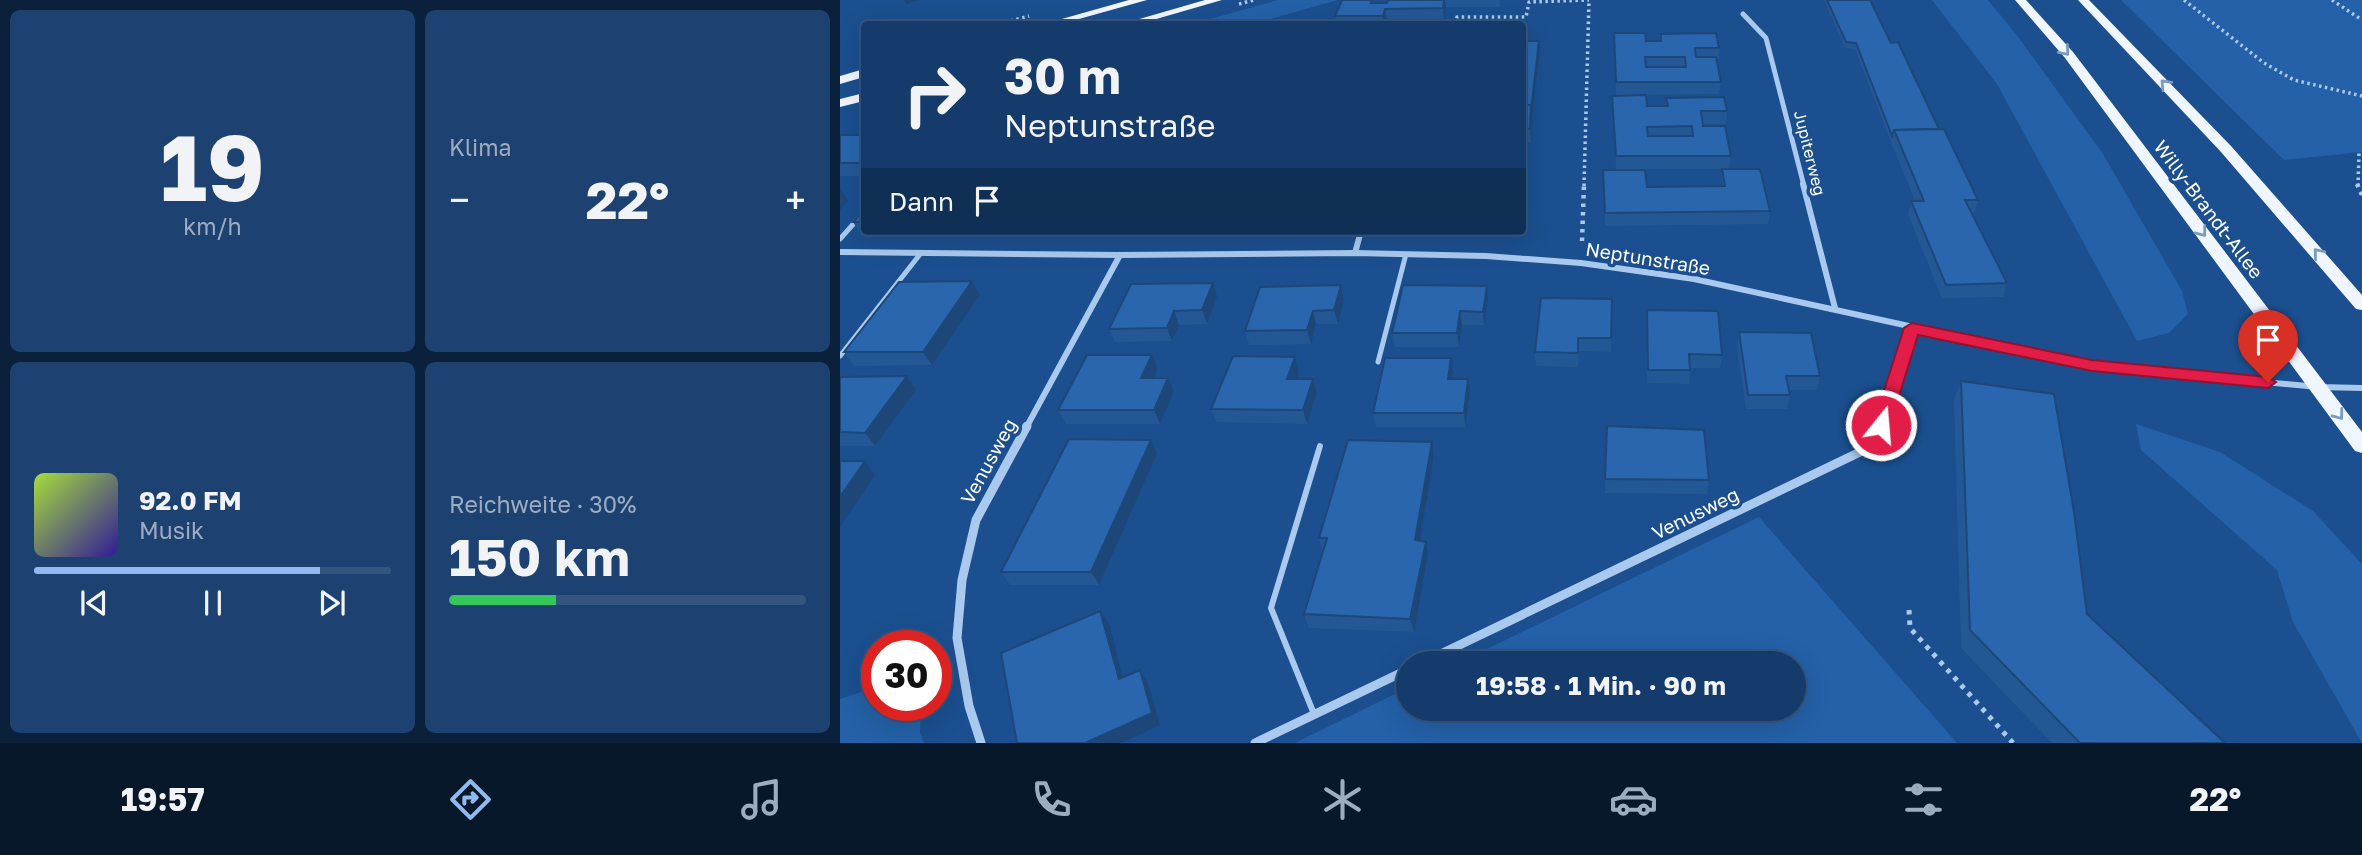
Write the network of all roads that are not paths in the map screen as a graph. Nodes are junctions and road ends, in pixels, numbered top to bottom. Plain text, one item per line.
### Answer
1 (1142, 0) edge
2 (1217, 0) edge
3 (2020, 0) edge
4 (2083, 0) edge
5 (1743, 13) dead end
6 (1061, 21) edge
7 (1139, 21) edge
8 (861, 74) edge
9 (840, 80) edge
10 (861, 98) edge
11 (840, 103) edge
12 (861, 215) edge
13 (1360, 235) edge
14 (840, 239) edge
15 (840, 252) edge
16 (920, 253) junction
17 (1355, 253) junction
18 (1406, 254) junction
19 (1120, 255) junction
20 (2362, 305) edge
21 (1835, 308) junction
22 (1912, 328) junction
23 (840, 356) edge
24 (1378, 362) dead end
25 (2318, 387) junction
26 (2362, 388) edge
27 (1320, 446) dead end
28 (2362, 446) edge
29 (1447, 651) edge
30 (1396, 675) edge
31 (1314, 715) junction
32 (981, 743) edge
33 (1255, 743) edge

1 - 6 main road
2 - 7 main road
3 -> 25 main road, Willy-Brandt-Allee
20 -> 4 main road
5 - 21 street, Jupiterweg
8 - 9 main road
10 - 11 main road
12 - 14 lane
13 - 17 street
15 - 16 street, Neptunstraße
16 - 19 street, Neptunstraße
16 - 23 lane
17 - 18 street, Neptunstraße
17 - 19 street, Neptunstraße
18 - 21 street, Neptunstraße
18 - 24 lane
19 - 32 street, Venusweg
21 - 22 street, Neptunstraße
22 - 25 street, Neptunstraße
22 - 29 street, Venusweg
25 - 26 street, Neptunstraße
25 -> 28 main road, Willy-Brandt-Allee
27 - 31 lane
30 - 31 street
31 - 33 street

